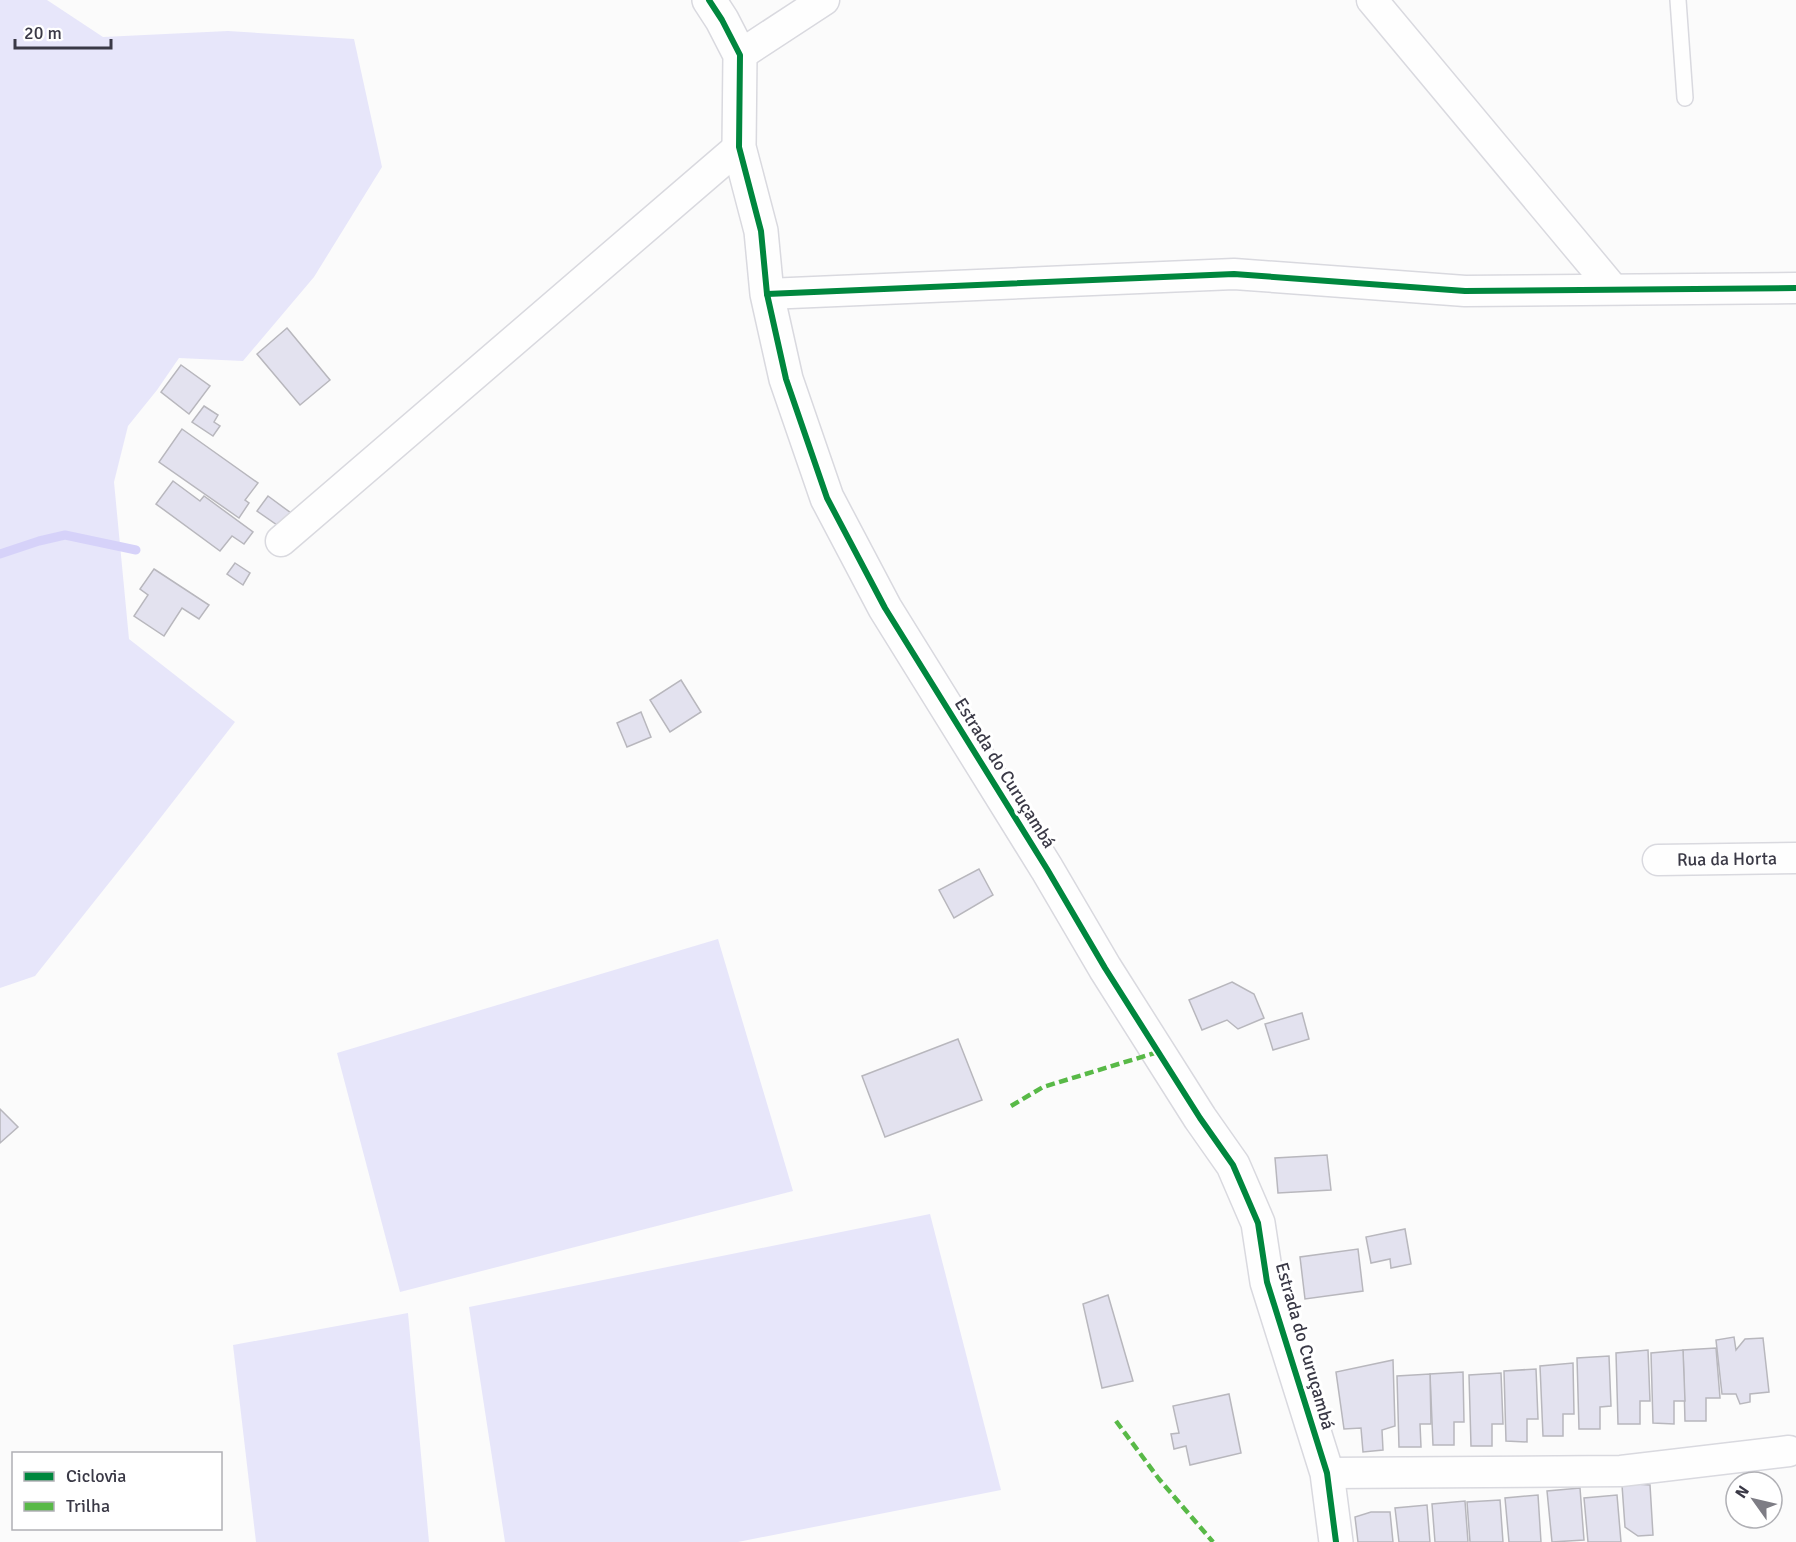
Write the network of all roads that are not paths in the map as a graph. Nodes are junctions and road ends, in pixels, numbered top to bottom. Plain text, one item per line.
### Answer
1 (709, 0) edge
2 (824, 0) edge
3 (1372, 0) edge
4 (1678, 0) edge
5 (740, 54) junction
6 (1685, 98) dead end
7 (739, 147) junction
8 (1796, 288) edge
9 (1613, 289) junction
10 (767, 294) junction
11 (281, 541) dead end
12 (1796, 858) edge
13 (1658, 860) dead end
14 (1789, 1451) dead end
15 (1327, 1473) junction
16 (1336, 1542) edge

1 - 5 street, Estrada do Curuçambá
2 - 5 street
3 - 9 street
4 - 6 lane
5 - 7 street, Estrada do Curuçambá
7 - 10 street, Estrada do Curuçambá
7 - 11 street
8 - 9 street
9 - 10 street
10 - 15 street, Estrada do Curuçambá
12 - 13 street, Rua da Horta
14 - 15 street
15 - 16 street, Estrada do Curuçambá

